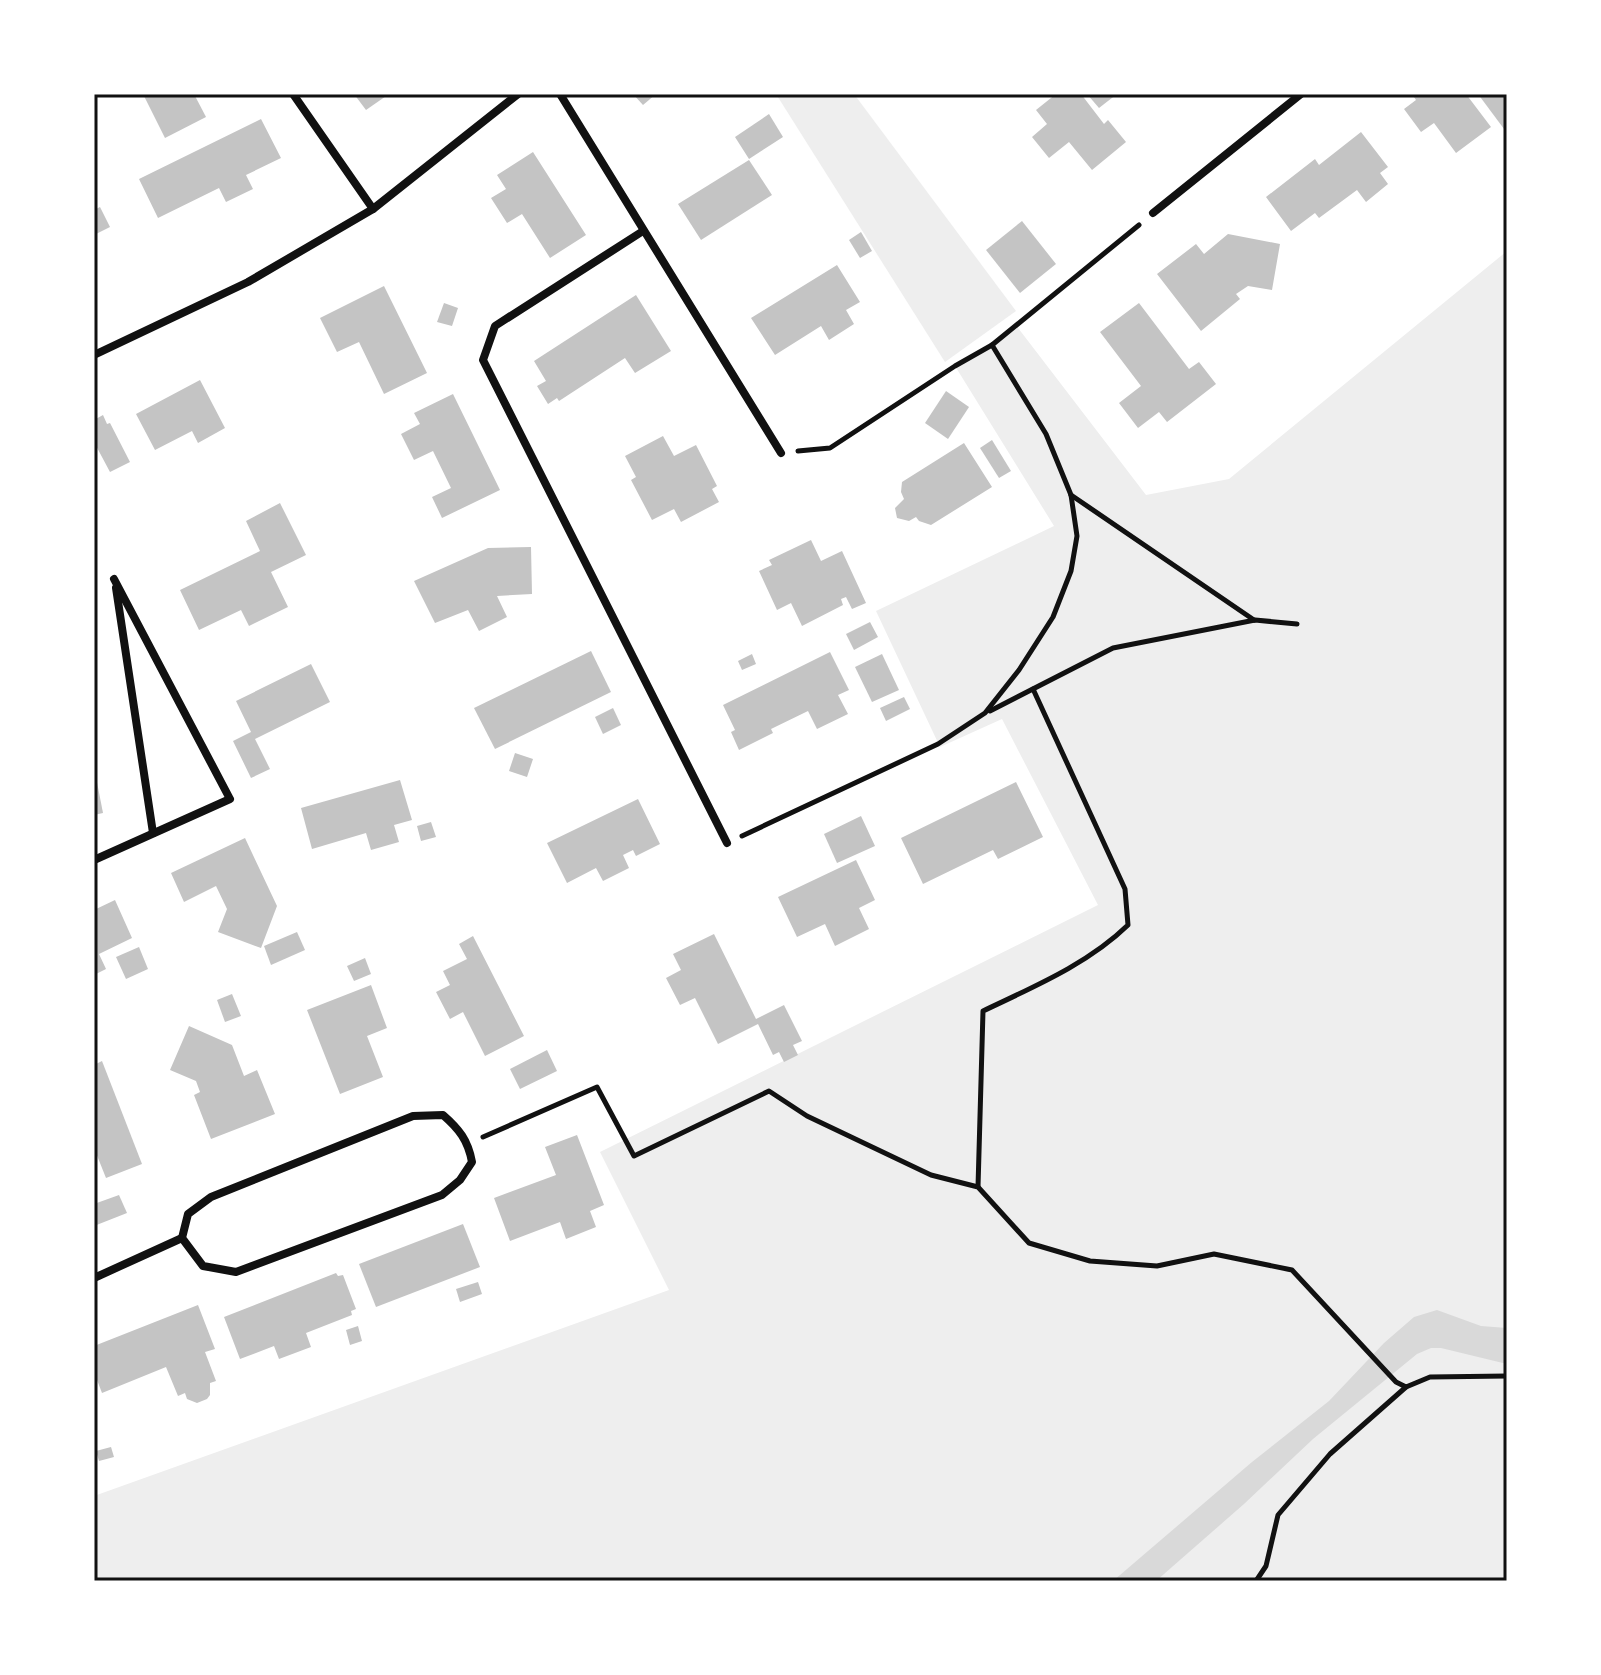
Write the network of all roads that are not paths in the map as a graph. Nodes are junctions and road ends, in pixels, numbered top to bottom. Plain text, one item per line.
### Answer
1 (293, 94) edge
2 (518, 94) edge
3 (560, 94) edge
4 (1301, 94) edge
5 (373, 209) junction
6 (1153, 213) road end
7 (643, 231) junction
8 (94, 355) edge
9 (781, 453) road end
10 (153, 833) junction
11 (727, 843) road end
12 (94, 860) edge
13 (182, 1238) junction
14 (94, 1278) edge

1 - 5 street
2 - 5 street
3 - 7 street
4 - 6 street
5 - 8 street
7 - 9 street
7 - 11 street
10 - 10 street
10 - 12 street
13 - 13 street
13 - 14 street

